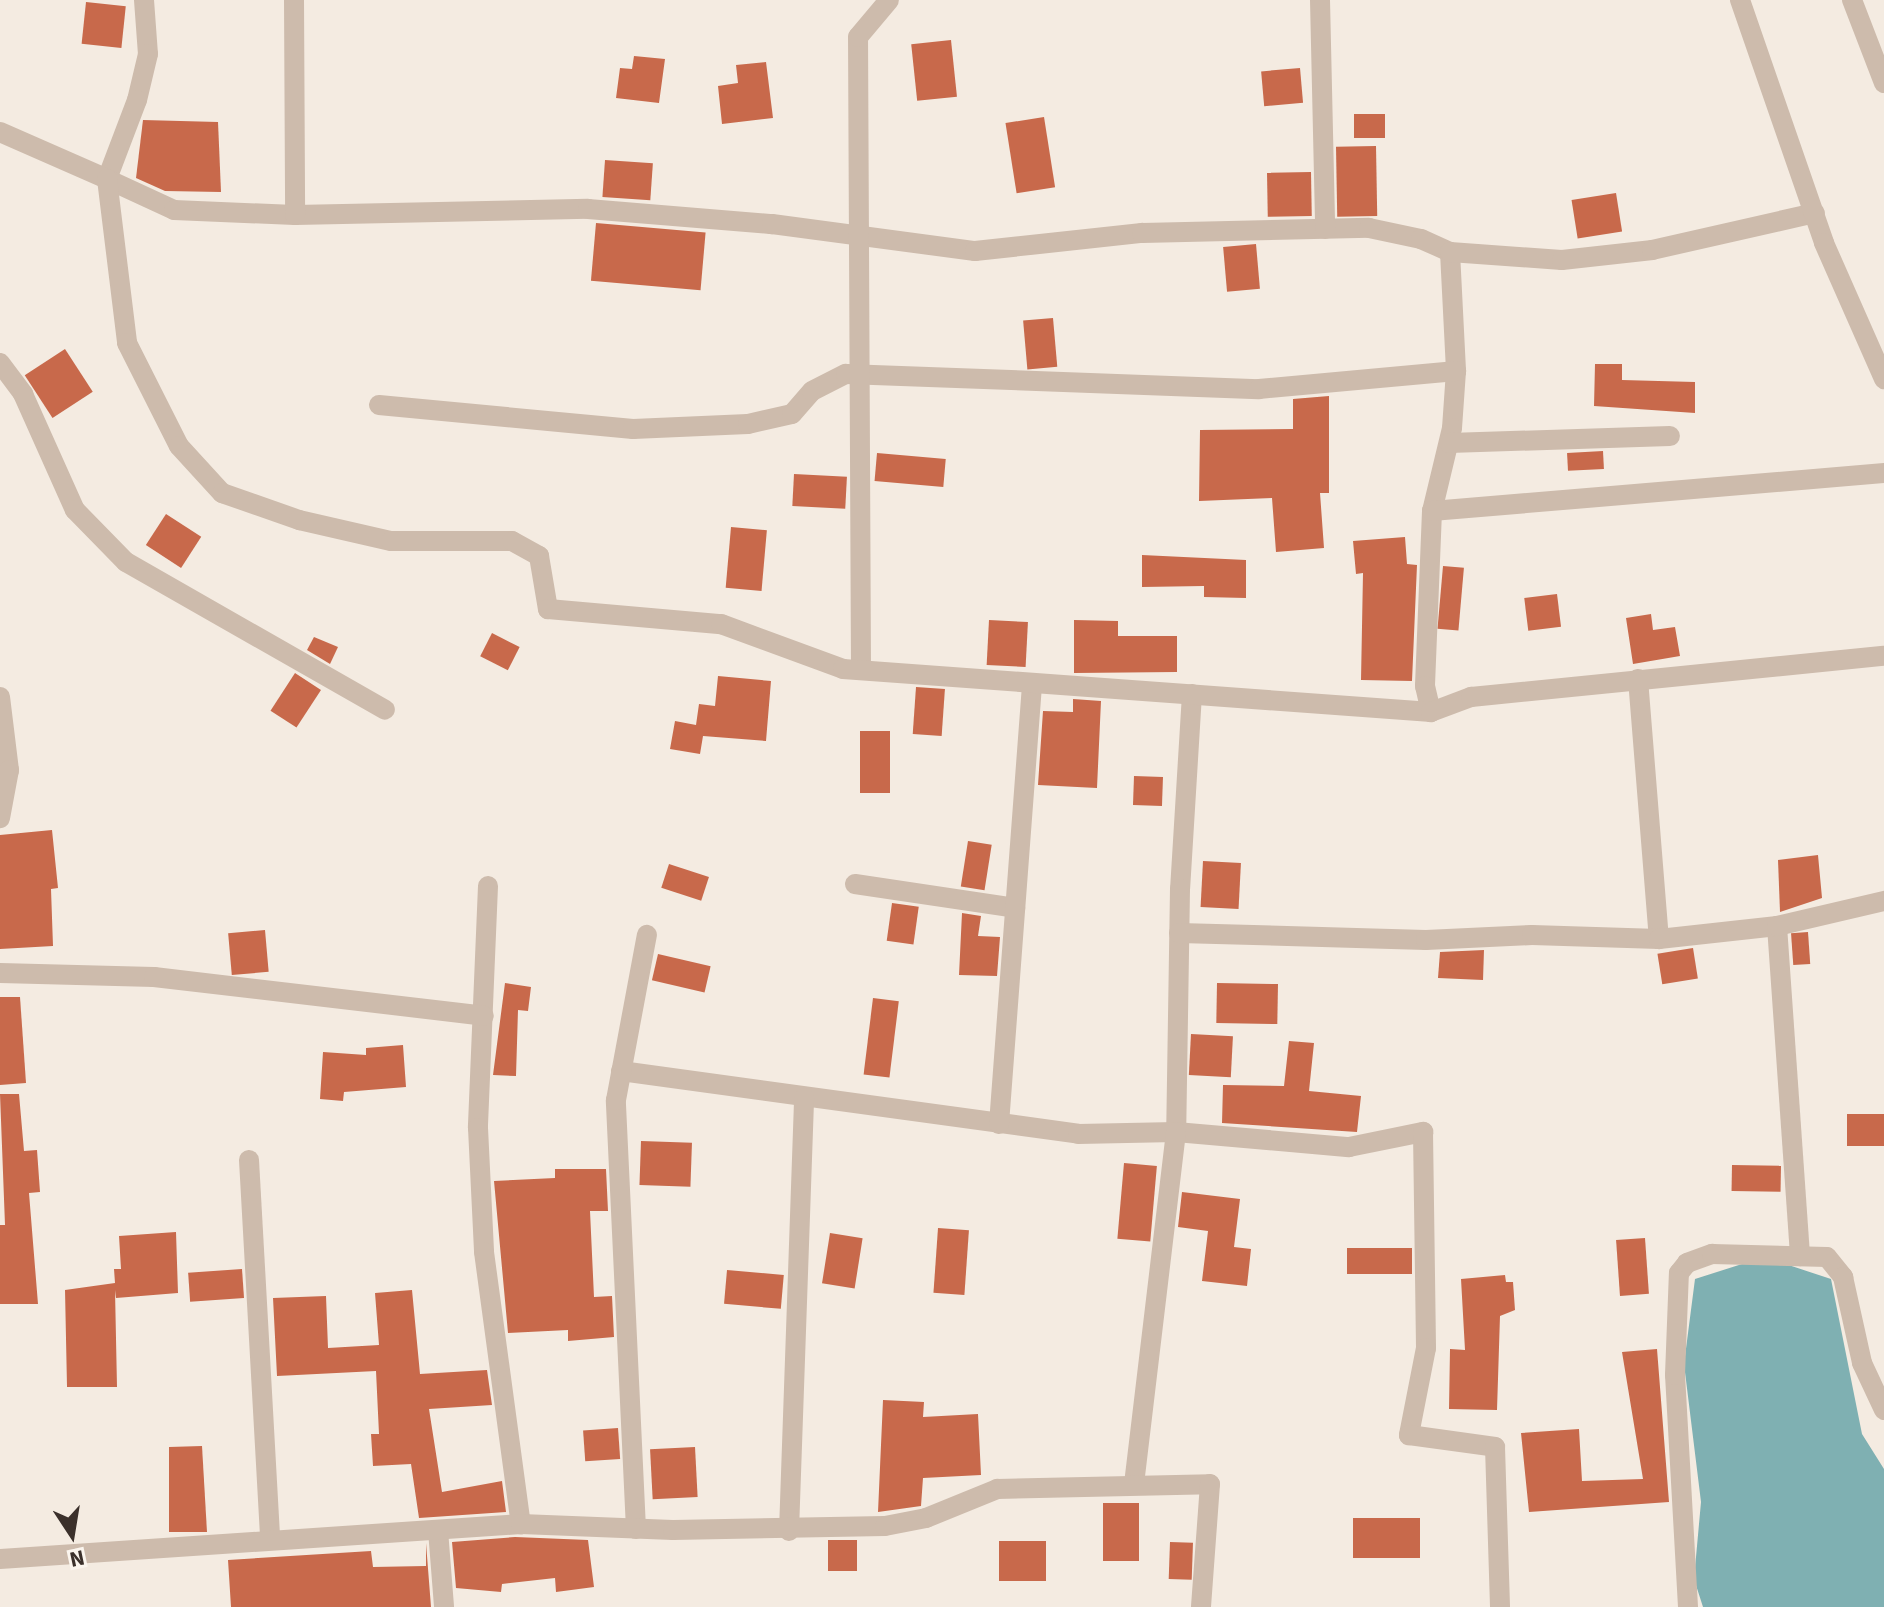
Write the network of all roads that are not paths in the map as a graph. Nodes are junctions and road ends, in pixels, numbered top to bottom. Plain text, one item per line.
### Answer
1 (144, 0) edge
2 (294, 0) edge
3 (889, 0) edge
4 (1320, 0) edge
5 (1740, 0) edge
6 (1852, 0) edge
7 (1884, 83) edge
8 (0, 132) edge
9 (107, 179) junction
10 (1815, 213) junction
11 (295, 215) junction
12 (1325, 229) junction
13 (863, 238) junction
14 (1450, 252) junction
15 (0, 363) edge
16 (1456, 371) junction
17 (858, 375) junction
18 (1884, 379) edge
19 (379, 405) dead end
20 (1670, 436) dead end
21 (1449, 443) junction
22 (1884, 473) edge
23 (1432, 511) junction
24 (1884, 656) edge
25 (861, 670) junction
26 (1638, 679) junction
27 (1032, 683) junction
28 (1192, 694) junction
29 (0, 697) edge
30 (385, 710) dead end
31 (1431, 712) junction
32 (0, 818) edge
33 (855, 884) dead end
34 (488, 886) dead end
35 (1884, 901) edge
36 (1015, 908) junction
37 (1777, 926) junction
38 (1179, 933) junction
39 (647, 935) dead end
40 (1659, 939) junction
41 (0, 973) edge
42 (484, 1016) junction
43 (621, 1071) junction
44 (804, 1098) junction
45 (999, 1124) junction
46 (1176, 1132) junction
47 (249, 1160) dead end
48 (1800, 1256) junction
49 (1884, 1361) edge
50 (1862, 1363) junction
51 (1884, 1410) edge
52 (1134, 1483) junction
53 (521, 1524) junction
54 (636, 1529) junction
55 (438, 1530) junction
56 (789, 1531) junction
57 (270, 1539) junction
58 (0, 1559) edge
59 (444, 1607) edge
60 (1201, 1607) edge
61 (1500, 1607) edge
62 (1688, 1607) edge

1 - 9 street
2 - 11 street
3 - 13 street
4 - 12 street
5 - 10 street
6 - 7 street
8 - 9 street
9 - 11 street
9 - 25 street
10 - 14 street
10 - 18 street
11 - 13 street
12 - 13 street
12 - 14 street
13 - 17 street
14 - 16 street
15 - 30 street
16 - 17 street
16 - 21 street
17 - 19 street
17 - 25 street
20 - 21 street
21 - 23 street
22 - 23 street
23 - 31 street
24 - 26 street
25 - 27 street
26 - 31 street
26 - 40 street
27 - 28 street
27 - 36 street
28 - 31 street
28 - 38 street
29 - 32 street
33 - 36 street
34 - 42 street
35 - 37 street
36 - 45 street
37 - 40 street
37 - 48 street
38 - 40 street
38 - 46 street
39 - 43 street
41 - 42 street
42 - 53 street
43 - 44 street
43 - 54 street
44 - 45 street
44 - 56 street
45 - 46 street
46 - 52 street
46 - 61 street
47 - 57 street
48 - 50 street
48 - 62 street
49 - 50 street
50 - 51 street
52 - 56 street
52 - 60 street
53 - 54 street
53 - 55 street
54 - 56 street
55 - 57 street
55 - 59 street
57 - 58 street

